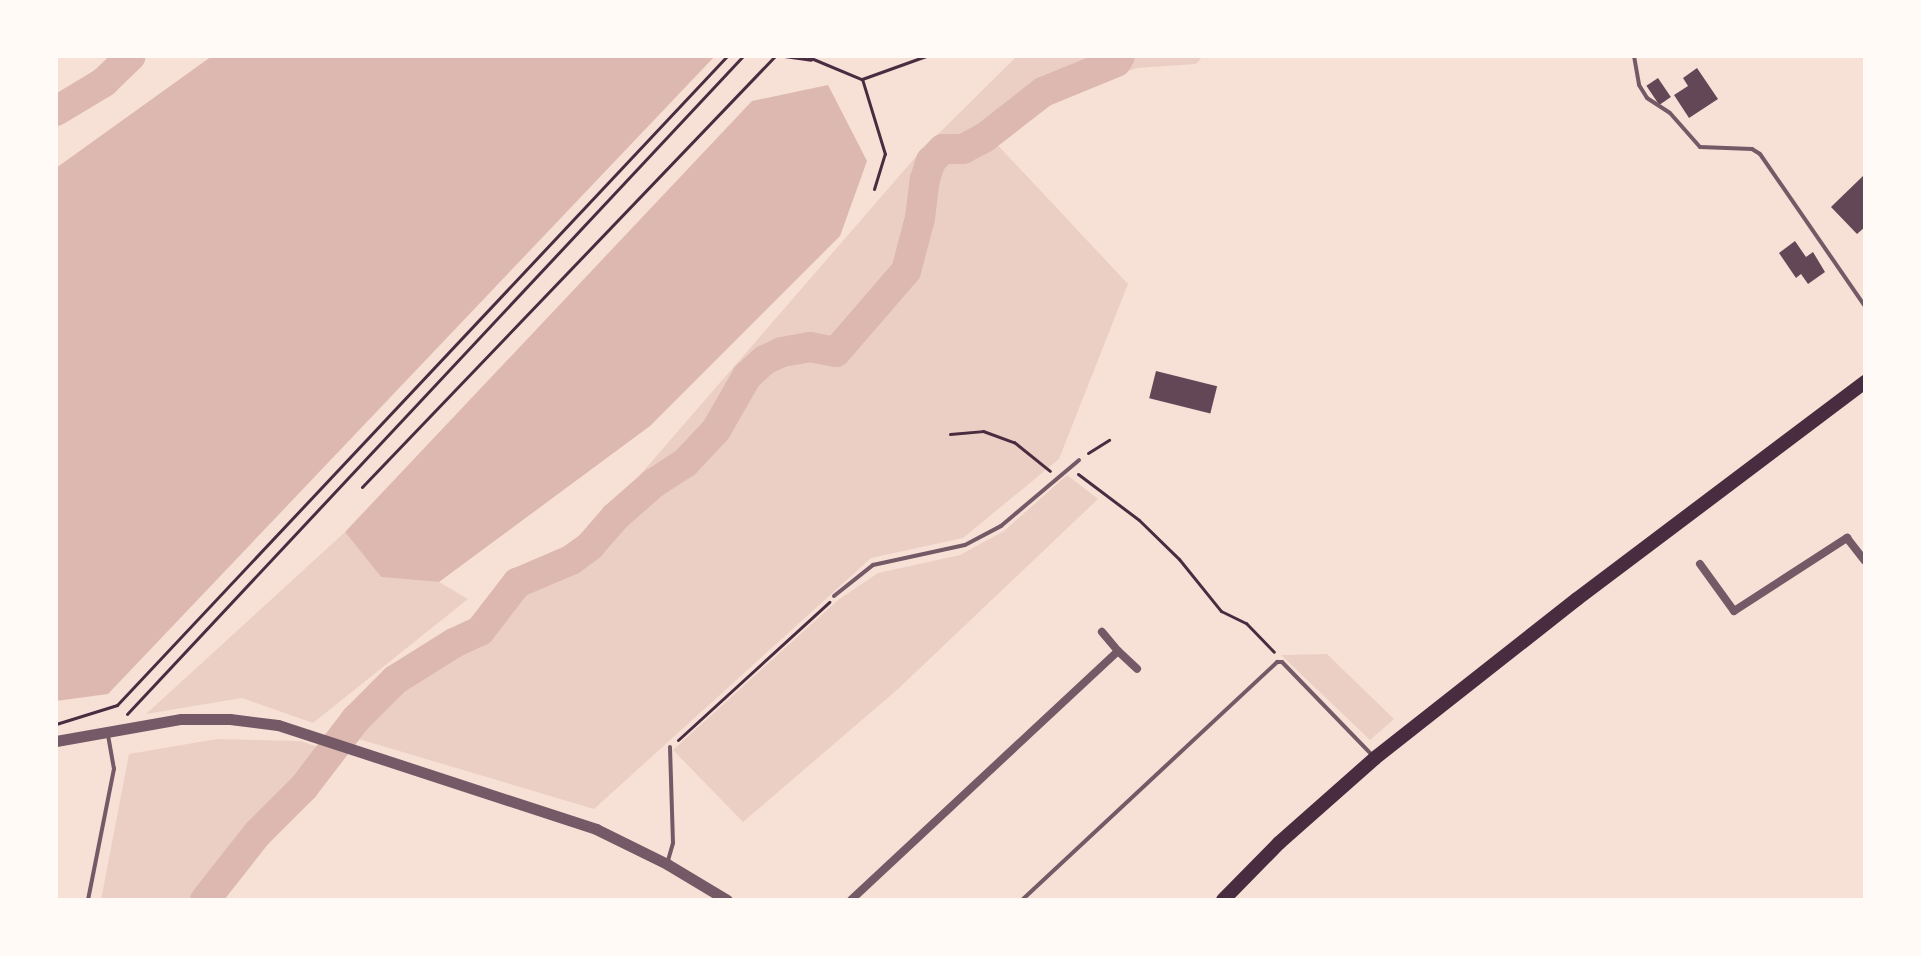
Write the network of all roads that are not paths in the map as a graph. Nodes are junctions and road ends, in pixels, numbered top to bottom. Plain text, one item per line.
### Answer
1 (1634, 56) edge
2 (1865, 306) edge
3 (1865, 382) edge
4 (1079, 460) road end
5 (1865, 561) edge
6 (1700, 564) dead end
7 (834, 596) road end
8 (1102, 632) dead end
9 (1118, 651) junction
10 (1137, 669) dead end
11 (108, 734) junction
12 (56, 741) edge
13 (670, 747) road end
14 (1375, 758) junction
15 (667, 864) junction
16 (88, 900) edge
17 (727, 900) edge
18 (851, 900) edge
19 (1022, 900) edge
20 (1223, 900) edge

1 - 2 lane
3 - 14 main road
4 - 7 lane
5 - 6 street
8 - 9 street
9 - 10 street
9 - 18 street
11 - 12 street
11 - 15 street
11 - 16 lane
13 - 15 lane
14 - 19 lane
14 - 20 main road
15 - 17 street

